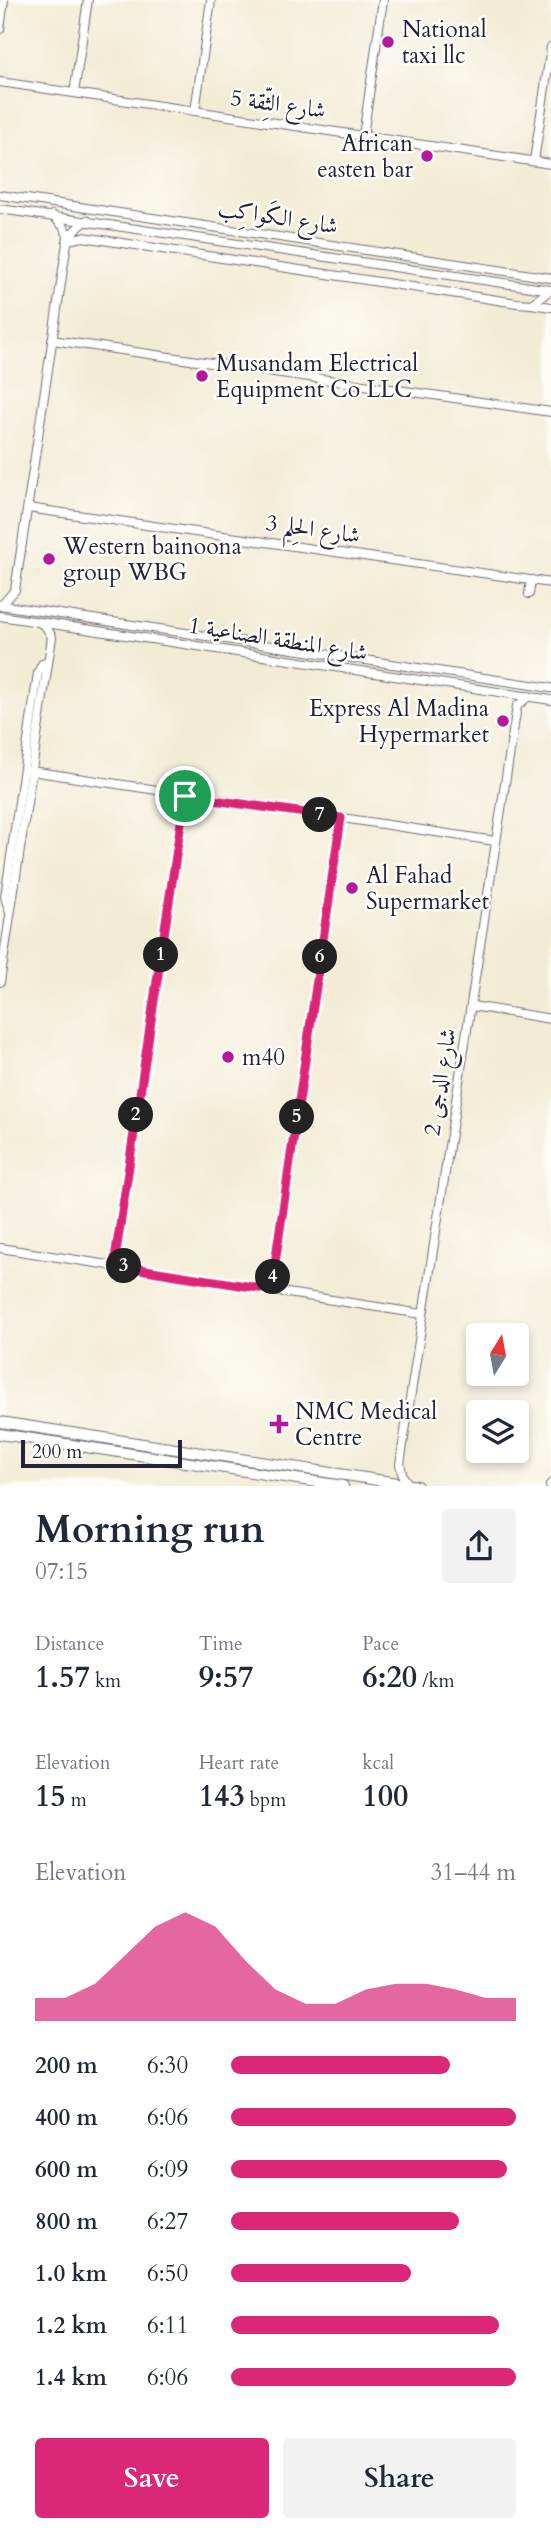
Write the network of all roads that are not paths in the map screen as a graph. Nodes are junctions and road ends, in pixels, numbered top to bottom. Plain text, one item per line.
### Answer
1 (4, 0) edge
2 (88, 0) edge
3 (211, 0) edge
4 (383, 0) edge
5 (0, 29) edge
6 (551, 47) edge
7 (0, 82) edge
8 (74, 93) junction
9 (195, 111) junction
10 (363, 136) junction
11 (534, 161) junction
12 (551, 164) edge
13 (0, 195) edge
14 (0, 209) edge
15 (52, 215) junction
16 (87, 220) junction
17 (141, 229) junction
18 (68, 238) junction
19 (160, 248) junction
20 (551, 278) edge
21 (551, 290) edge
22 (531, 304) junction
23 (551, 307) edge
24 (52, 340) junction
25 (551, 412) edge
26 (29, 508) junction
27 (531, 580) junction
28 (551, 583) edge
29 (15, 590) junction
30 (530, 594) dead end
31 (1, 606) edge
32 (25, 609) junction
33 (0, 617) edge
34 (40, 622) junction
35 (66, 626) junction
36 (51, 637) junction
37 (48, 662) junction
38 (551, 688) edge
39 (503, 692) junction
40 (529, 696) junction
41 (551, 699) edge
42 (517, 706) junction
43 (31, 771) junction
44 (185, 796) junction
45 (341, 818) junction
46 (495, 841) junction
47 (10, 913) junction
48 (3, 938) edge
49 (0, 982) edge
50 (472, 1006) junction
51 (551, 1019) edge
52 (0, 1248) edge
53 (114, 1265) junction
54 (271, 1290) junction
55 (422, 1314) junction
56 (0, 1422) edge
57 (0, 1434) edge
58 (400, 1464) junction
59 (385, 1481) junction
60 (413, 1485) edge
61 (344, 1486) edge

1 - 5 street
2 - 8 street
3 - 9 street
4 - 10 street
6 - 11 street
7 - 8 street, شارع الثِّقة 5
8 - 9 street, شارع الثِّقة 5
9 - 10 street, شارع الثِّقة 5
10 - 11 street, شارع الثِّقة 5
11 - 12 street, شارع الثِّقة 5
13 - 20 street, شارع الكَواكِب
14 - 15 street, شارع الكَواكِب
15 - 16 street, شارع الكَواكِب
15 - 18 street
16 - 17 street, شارع الكَواكِب
16 - 18 street
17 - 19 street
17 - 21 street, شارع الكَواكِب
18 - 19 street
18 - 24 street
19 - 22 street
21 - 22 street
22 - 23 street
24 - 25 street
24 - 26 street
26 - 27 street, شارع الحِلم 3
26 - 29 street
27 - 28 street, شارع الحِلم 3
27 - 30 street
29 - 31 street
29 - 32 street
31 - 32 street, شارع المنطقة الصناعية 1
32 - 38 street, شارع المنطقة الصناعية 1
33 - 34 street, شارع المنطقة الصناعية 1
34 - 35 street, شارع المنطقة الصناعية 1
34 - 36 street
35 - 36 street
35 - 39 street, شارع المنطقة الصناعية 1
36 - 37 street
37 - 43 street
37 - 47 street
39 - 40 street, شارع المنطقة الصناعية 1
39 - 42 street
40 - 41 street, شارع المنطقة الصناعية 1
40 - 42 street
42 - 46 street, شارع الدجى 2
43 - 44 street
43 - 47 street
44 - 45 street
44 - 53 street
45 - 46 street
45 - 54 street
46 - 50 street, شارع الدجى 2
47 - 48 street
48 - 49 street
50 - 51 street
50 - 55 street, شارع الدجى 2
52 - 53 street
53 - 54 street
54 - 55 street
55 - 58 street, شارع الدجى 2
56 - 59 main road
57 - 61 main road
58 - 59 street
58 - 60 street
59 - 60 main road

